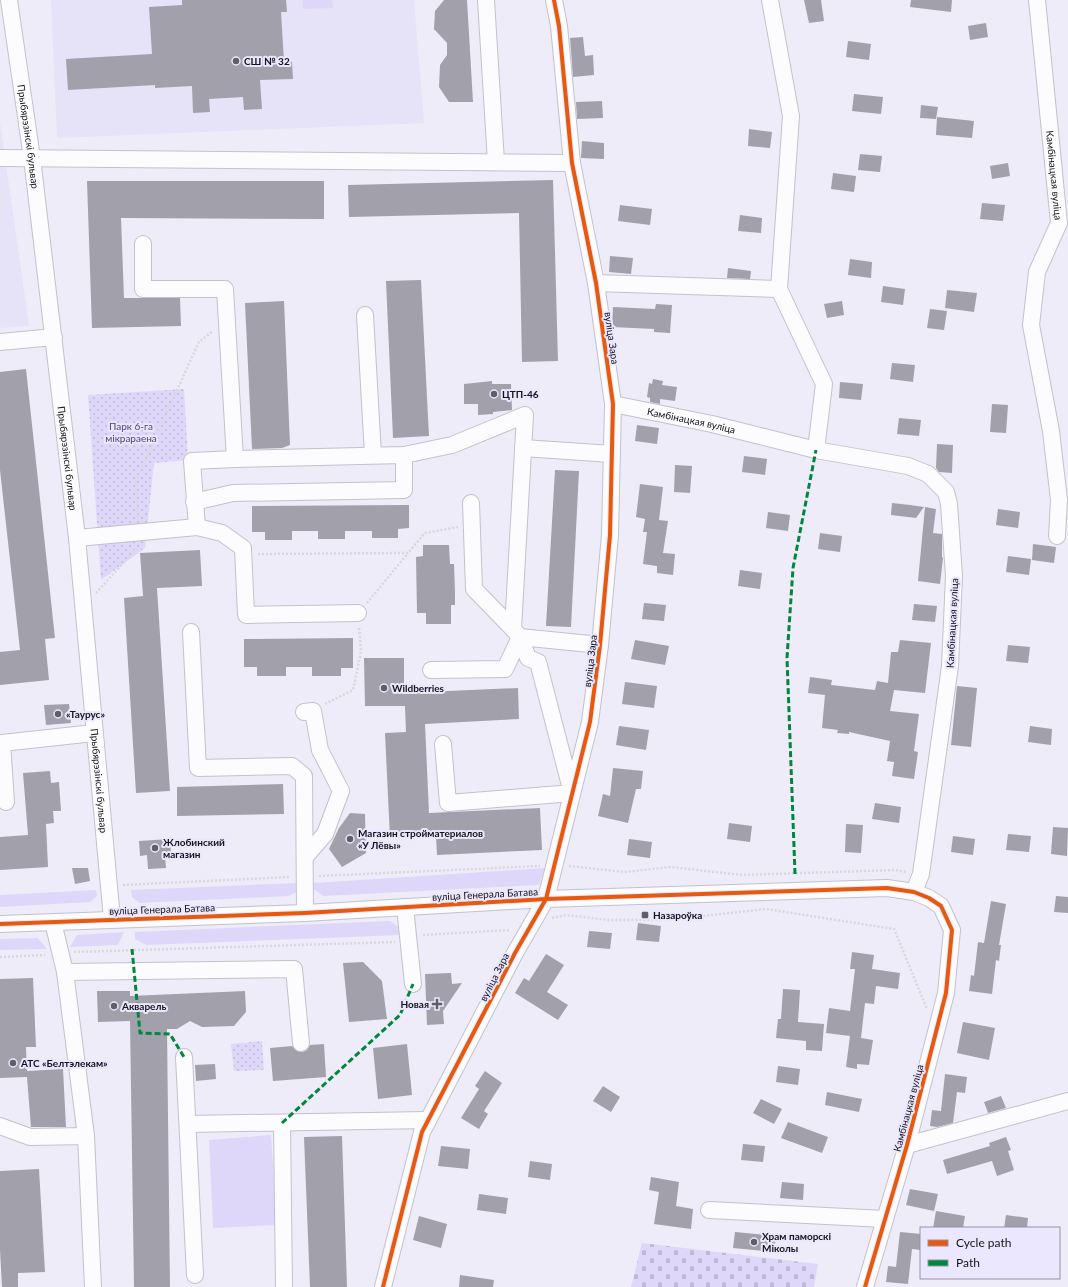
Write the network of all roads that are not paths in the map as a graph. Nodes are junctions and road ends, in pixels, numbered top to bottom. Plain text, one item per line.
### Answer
1 (9, 0) edge
2 (486, 0) edge
3 (554, 0) edge
4 (770, 0) edge
5 (1037, 0) edge
6 (0, 158) edge
7 (32, 158) junction
8 (496, 162) junction
9 (572, 163) junction
10 (143, 244) dead end
11 (596, 283) junction
12 (779, 289) junction
13 (365, 316) dead end
14 (54, 337) junction
15 (0, 342) edge
16 (614, 404) junction
17 (523, 448) junction
18 (816, 450) junction
19 (612, 454) junction
20 (374, 455) junction
21 (404, 455) junction
22 (235, 460) junction
23 (194, 502) junction
24 (471, 503) dead end
25 (197, 527) junction
26 (1057, 536) dead end
27 (77, 538) junction
28 (358, 613) road end
29 (191, 632) dead end
30 (516, 633) junction
31 (600, 645) junction
32 (431, 670) dead end
33 (309, 711) road end
34 (94, 734) junction
35 (443, 744) dead end
36 (572, 793) junction
37 (6, 802) dead end
38 (305, 857) junction
39 (914, 892) junction
40 (546, 899) junction
41 (405, 907) junction
42 (305, 912) junction
43 (112, 919) junction
44 (53, 922) junction
45 (0, 924) edge
46 (952, 930) joint
47 (65, 972) junction
48 (413, 984) dead end
49 (301, 1043) dead end
50 (184, 1057) dead end
51 (1068, 1101) edge
52 (427, 1120) junction
53 (282, 1123) junction
54 (188, 1124) junction
55 (0, 1126) edge
56 (86, 1136) junction
57 (907, 1144) junction
58 (709, 1210) dead end
59 (885, 1219) junction
60 (195, 1275) dead end
61 (92, 1287) edge
62 (284, 1287) edge
63 (383, 1287) edge
64 (866, 1287) edge

1 - 7 street, Прыбярэзінскі бульвар
2 - 8 street
3 - 9 street, вуліца Зара
4 - 12 street
5 - 26 street, Камбінацкая вуліца
6 - 7 street
7 - 8 street
7 - 14 street, Прыбярэзінскі бульвар
8 - 9 street
9 - 11 street, вуліца Зара
10 - 22 street
11 - 12 street
11 - 16 street, вуліца Зара
12 - 18 street
13 - 20 street
14 - 15 street
14 - 27 street, Прыбярэзінскі бульвар
16 - 18 street, Камбінацкая вуліца
16 - 19 street, вуліца Зара
17 - 19 street
17 - 21 street
17 - 30 street
18 - 39 street, Камбінацкая вуліца
19 - 31 street, вуліца Зара
20 - 21 street
20 - 22 street
21 - 23 street
22 - 23 street
23 - 25 street
24 - 30 street
25 - 27 street
25 - 28 street
27 - 34 street, Прыбярэзінскі бульвар
29 - 38 street
30 - 31 street
30 - 32 street
30 - 36 street
31 - 36 street, вуліца Зара
33 - 38 street
34 - 37 street
34 - 43 street, Прыбярэзінскі бульвар
35 - 36 street
36 - 40 street, вуліца Зара
38 - 42 street
39 - 40 street, вуліца Генерала Батава
39 - 46 street, вуліца Генерала Батава
40 - 41 street, вуліца Генерала Батава
40 - 52 street, вуліца Зара
41 - 42 street, вуліца Генерала Батава
41 - 48 street
42 - 43 street, вуліца Генерала Батава
43 - 44 street, вуліца Генерала Батава
44 - 45 street, вуліца Генерала Батава
44 - 47 street
46 - 57 street, Камбінацкая вуліца
47 - 49 street
47 - 56 street
50 - 54 street
51 - 57 street
52 - 53 street
52 - 63 street, вуліца Зара
53 - 54 street
53 - 62 street
54 - 60 street
55 - 56 street
56 - 61 street
57 - 59 street, Камбінацкая вуліца
58 - 59 street
59 - 64 street, Камбінацкая вуліца

